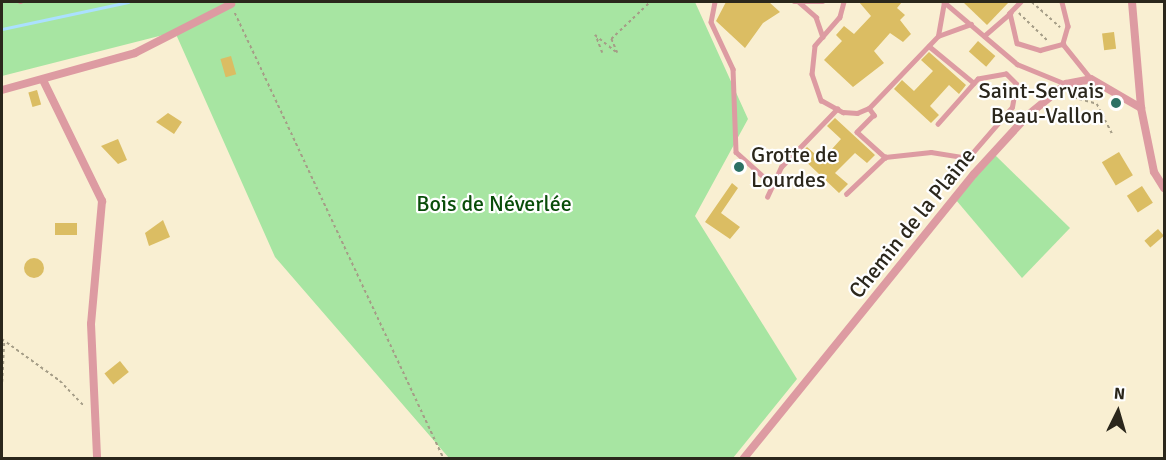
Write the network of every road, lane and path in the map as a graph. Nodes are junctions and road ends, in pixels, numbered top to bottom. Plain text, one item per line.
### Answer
1 (650, 2) edge
2 (715, 2) edge
3 (794, 2) edge
4 (799, 2) edge
5 (823, 2) edge
6 (844, 2) edge
7 (944, 2) edge
8 (1021, 2) edge
9 (1032, 2) edge
10 (1062, 2) edge
11 (1132, 2) edge
12 (233, 3) edge
13 (1012, 11) junction
14 (970, 24) junction
15 (1066, 34) junction
16 (938, 36) junction
17 (984, 36) junction
18 (823, 37) junction
19 (1063, 44) junction
20 (929, 46) junction
21 (1054, 47) junction
22 (602, 53) dead end
23 (1091, 79) junction
24 (43, 80) junction
25 (974, 83) junction
26 (1066, 84) junction
27 (2, 90) edge
28 (1063, 98) dead end
29 (869, 108) junction
30 (1141, 108) junction
31 (837, 109) junction
32 (938, 124) dead end
33 (1113, 135) dead end
34 (885, 157) junction
35 (773, 185) junction
36 (1164, 188) edge
37 (846, 194) dead end
38 (767, 197) dead end
39 (3, 339) edge
40 (2, 382) edge
41 (95, 418) junction
42 (97, 459) edge
43 (443, 459) edge
44 (744, 459) edge

1 - 22 path
2 - 35 lane
3 - 4 lane
4 - 5 lane
4 - 18 lane
6 - 18 lane
7 - 14 lane
7 - 16 lane
8 - 13 lane
9 - 15 path
10 - 15 lane
11 - 30 street
12 - 24 street
12 - 43 path
13 - 17 lane
13 - 21 path
13 - 21 lane
14 - 16 lane
14 - 17 lane
15 - 19 lane
16 - 20 lane
17 - 26 lane
18 - 31 lane
19 - 21 lane
19 - 23 lane
20 - 25 lane
20 - 29 lane
23 - 26 street, Chemin de la Plaine
23 - 30 street
24 - 27 street
24 - 41 street
25 - 32 lane
25 - 34 lane
26 - 44 street, Chemin de la Plaine
28 - 33 path
29 - 31 lane
29 - 34 lane
30 - 36 street
31 - 35 lane
34 - 37 lane
35 - 38 lane
39 - 40 path
39 - 41 path
41 - 42 street

